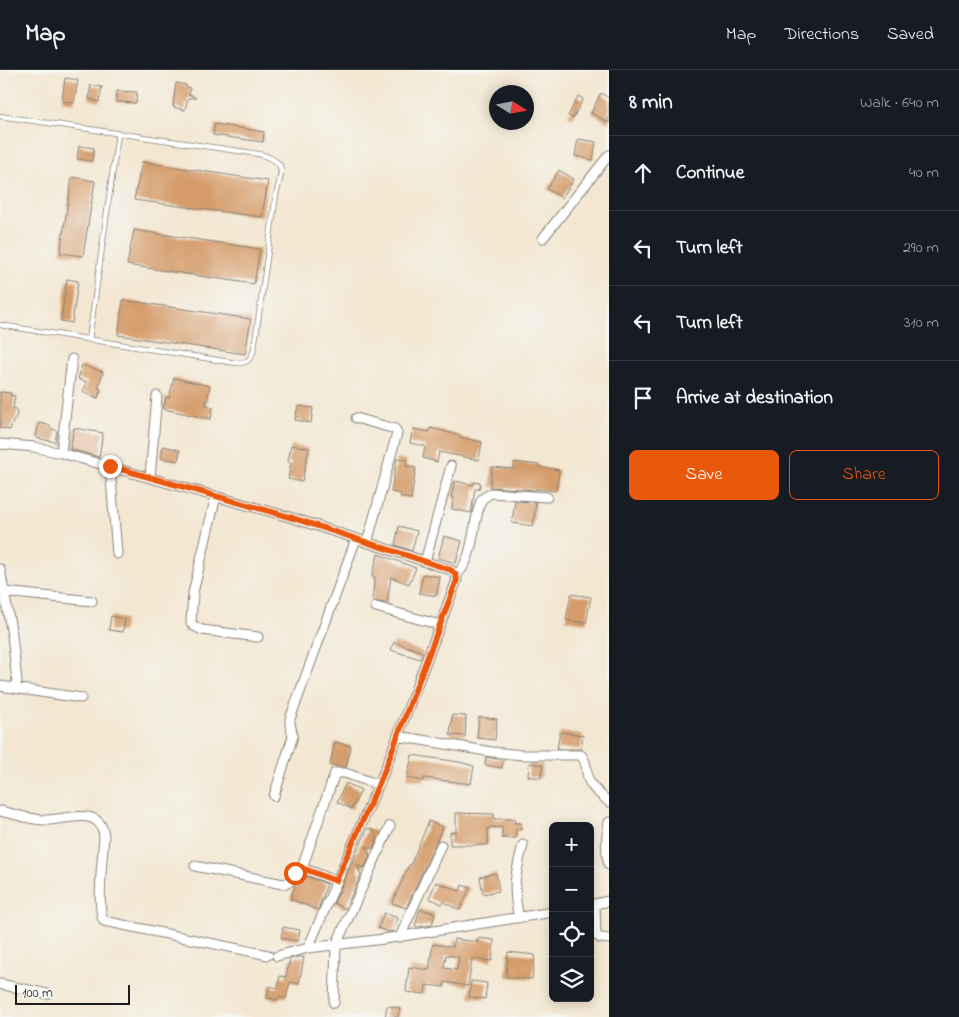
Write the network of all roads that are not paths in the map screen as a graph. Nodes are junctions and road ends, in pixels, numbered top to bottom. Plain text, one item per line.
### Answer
1 (0, 116) edge
2 (118, 134) junction
3 (608, 157) edge
4 (543, 238) dead end
5 (0, 325) edge
6 (89, 340) junction
7 (72, 359) dead end
8 (157, 396) dead end
9 (356, 418) dead end
10 (0, 444) edge
11 (62, 452) junction
12 (110, 466) junction
13 (452, 466) dead end
14 (150, 478) junction
15 (216, 496) junction
16 (547, 497) dead end
17 (356, 539) junction
18 (367, 543) junction
19 (117, 554) dead end
20 (425, 562) junction
21 (0, 569) edge
22 (456, 575) junction
23 (4, 592) junction
24 (92, 601) dead end
25 (376, 607) dead end
26 (440, 625) junction
27 (258, 637) dead end
28 (0, 686) edge
29 (15, 687) junction
30 (81, 698) dead end
31 (398, 736) junction
32 (379, 784) junction
33 (274, 796) dead end
34 (609, 802) edge
35 (0, 811) edge
36 (609, 822) edge
37 (390, 826) dead end
38 (441, 845) dead end
39 (523, 845) dead end
40 (609, 865) edge
41 (195, 866) dead end
42 (302, 868) junction
43 (336, 881) junction
44 (609, 901) edge
45 (594, 904) edge
46 (593, 912) edge
47 (549, 913) edge
48 (519, 918) junction
49 (400, 937) junction
50 (609, 939) edge
51 (336, 945) junction
52 (308, 948) junction
53 (0, 984) edge
54 (47, 994) dead end
55 (334, 1003) dead end

1 - 2 lane
2 - 6 lane
2 - 6 lane
3 - 4 street
5 - 6 lane
7 - 11 street
8 - 14 street
9 - 18 street
10 - 11 street
11 - 12 street
12 - 14 street
12 - 19 street
13 - 20 street
14 - 15 street
15 - 17 street
15 - 27 street
16 - 22 street
17 - 18 street
17 - 33 street
18 - 20 street
20 - 22 street
21 - 23 street
22 - 26 street
23 - 24 street
23 - 29 street
25 - 26 street
26 - 31 street
28 - 29 street
29 - 30 street
31 - 32 street
31 - 34 street
32 - 42 street
32 - 43 street
35 - 52 street
36 - 40 street
37 - 51 street
38 - 49 street
39 - 48 street
41 - 42 street
42 - 43 street
43 - 52 street
44 - 45 street
46 - 50 street
47 - 48 street
48 - 49 street
49 - 51 street
51 - 52 street
51 - 55 street
53 - 54 street

